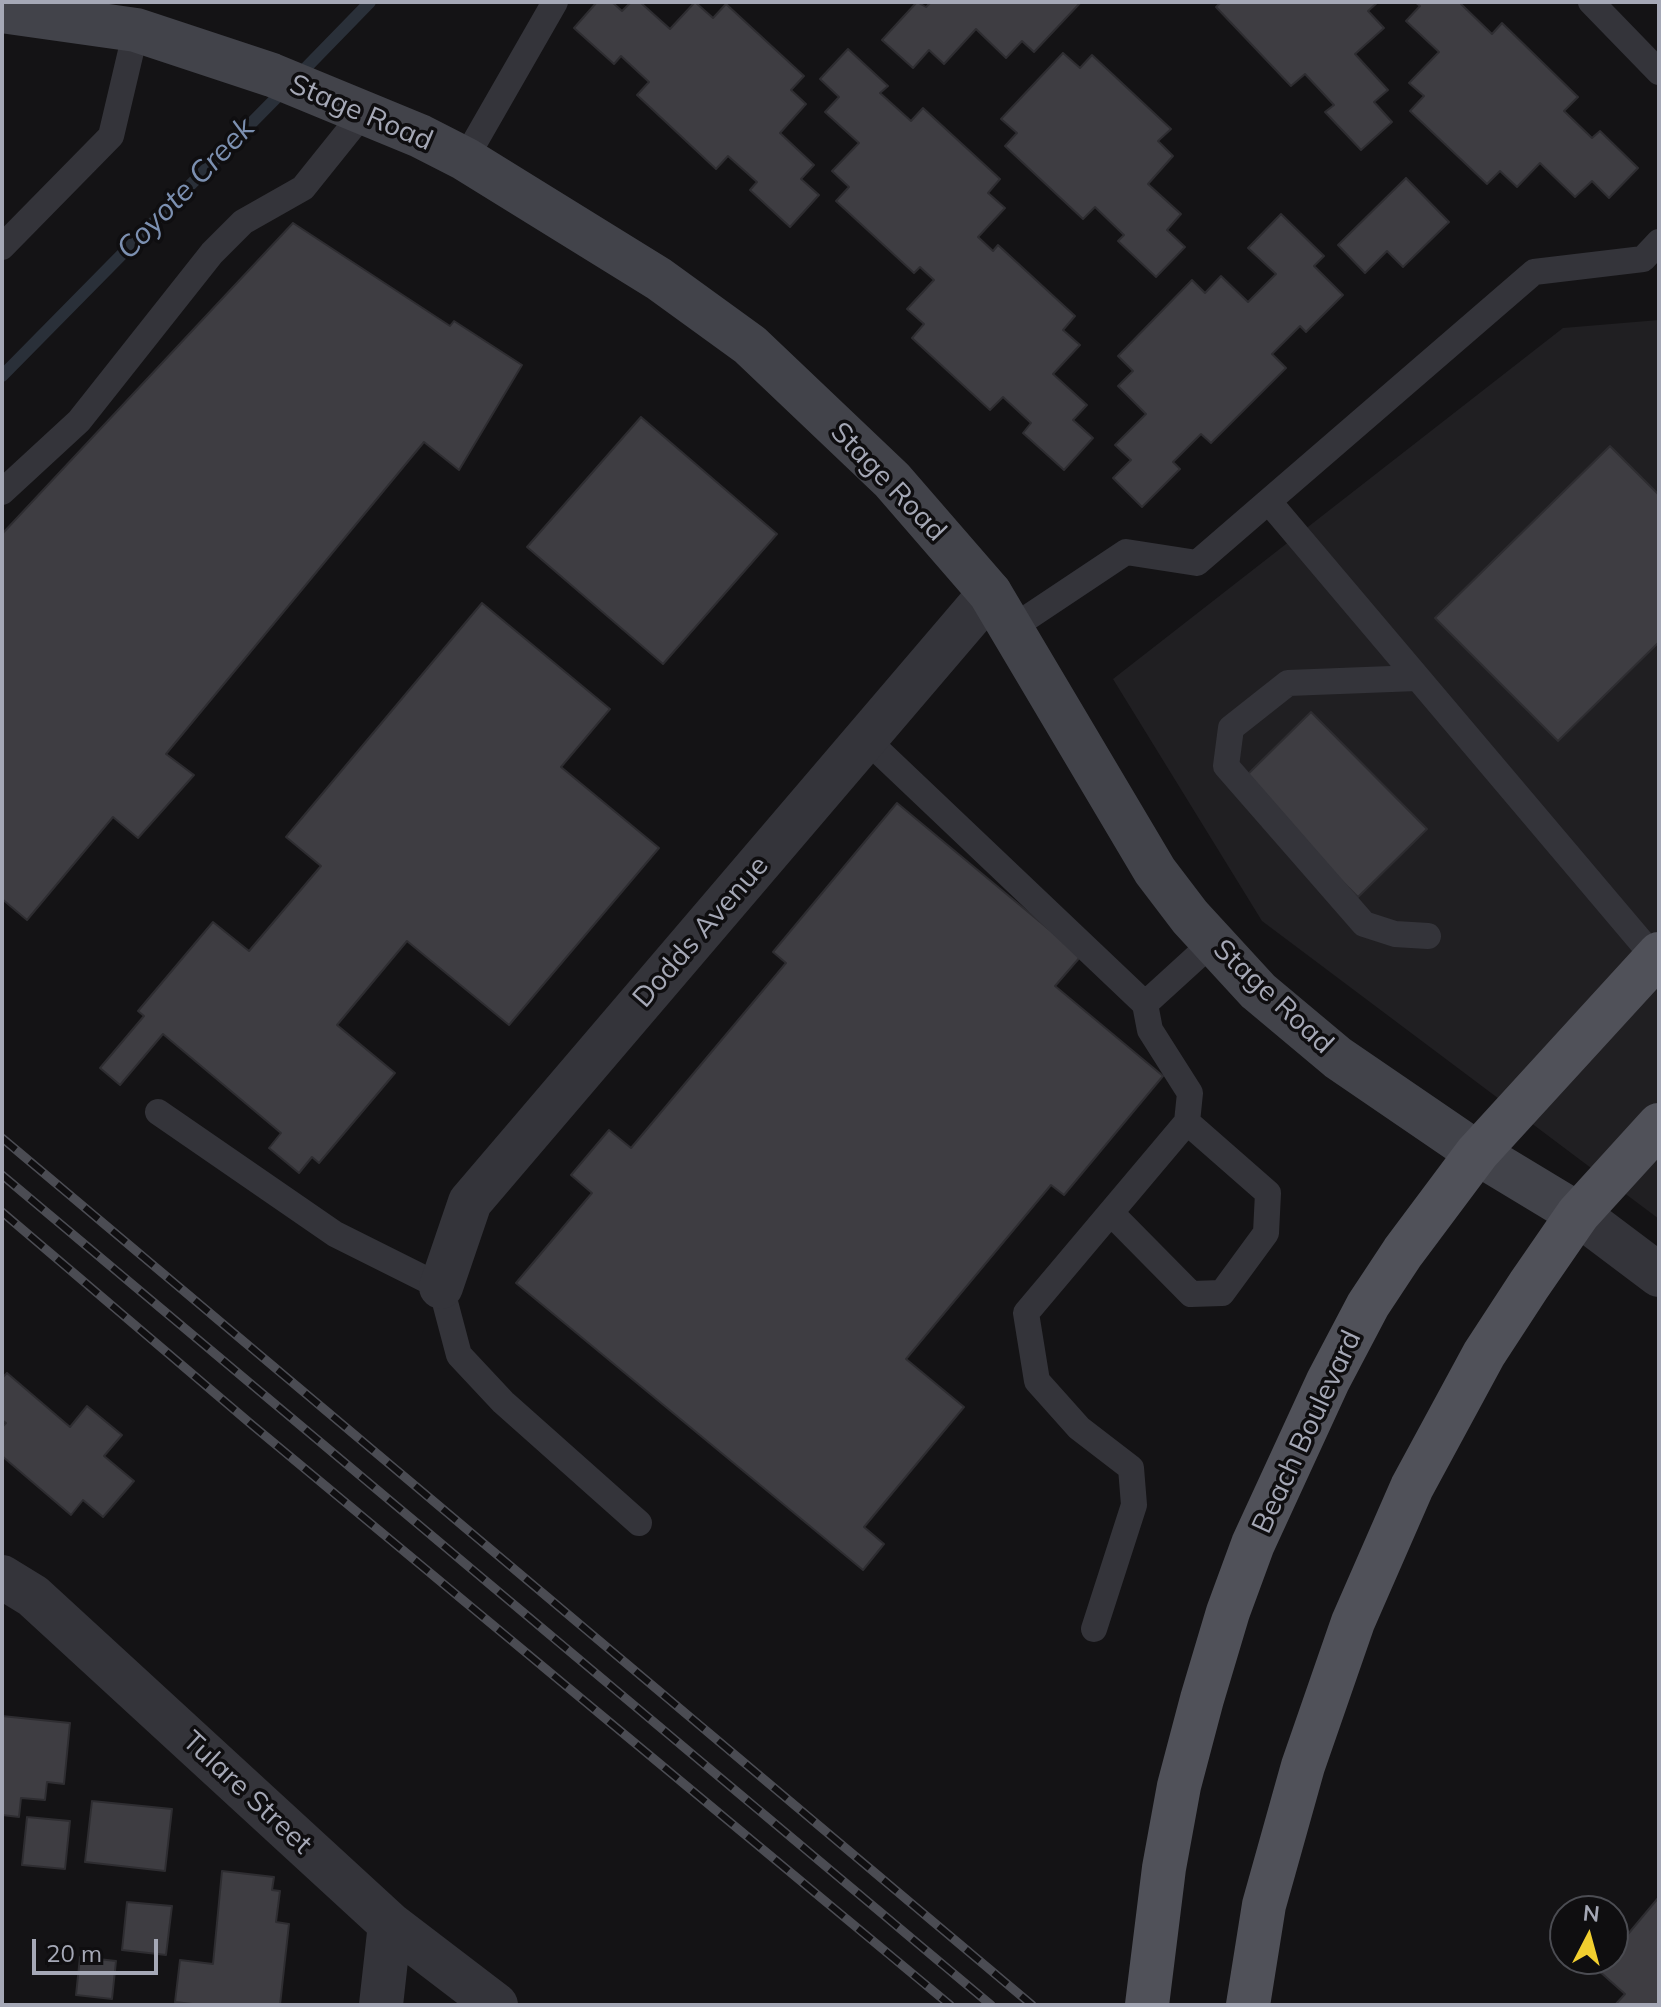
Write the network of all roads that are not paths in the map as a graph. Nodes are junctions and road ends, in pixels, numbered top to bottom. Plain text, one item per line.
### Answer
1 (555, 2) edge
2 (1591, 2) edge
3 (2, 11) edge
4 (136, 30) junction
5 (1659, 72) edge
6 (364, 112) junction
7 (465, 159) junction
8 (1659, 242) edge
9 (2, 247) edge
10 (2, 492) edge
11 (1269, 502) junction
12 (1001, 611) junction
13 (1417, 678) junction
14 (866, 739) junction
15 (1428, 936) dead end
16 (1213, 942) junction
17 (1657, 956) edge
18 (1145, 1004) junction
19 (158, 1112) dead end
20 (1187, 1122) junction
21 (1659, 1125) edge
22 (1477, 1153) junction
23 (1111, 1213) junction
24 (1578, 1214) junction
25 (1659, 1275) edge
26 (441, 1287) junction
27 (639, 1523) dead end
28 (2, 1577) edge
29 (1094, 1629) dead end
30 (390, 1924) junction
31 (381, 2005) edge
32 (496, 2005) edge
33 (1147, 2005) edge
34 (1248, 2005) edge

1 - 7 lane
2 - 5 lane
3 - 4 main road, Stage Road
4 - 6 main road, Stage Road
4 - 9 lane
6 - 7 main road, Stage Road
6 - 10 lane
7 - 12 main road, Stage Road
8 - 11 lane
11 - 12 lane
11 - 13 lane
12 - 14 street, Dodds Avenue
12 - 16 main road, Stage Road
13 - 15 lane
13 - 17 lane
14 - 18 lane
14 - 26 street, Dodds Avenue
16 - 18 lane
16 - 22 main road, Stage Road
17 - 22 main road, Beach Boulevard
18 - 20 lane
19 - 26 lane
20 - 23 lane
20 - 23 lane
21 - 24 main road
22 - 24 main road, Stage Road
22 - 33 main road, Beach Boulevard
23 - 29 lane
24 - 25 street
24 - 34 main road
26 - 27 lane
28 - 30 street, Tulare Street
30 - 31 street
30 - 32 street, Tulare Street

